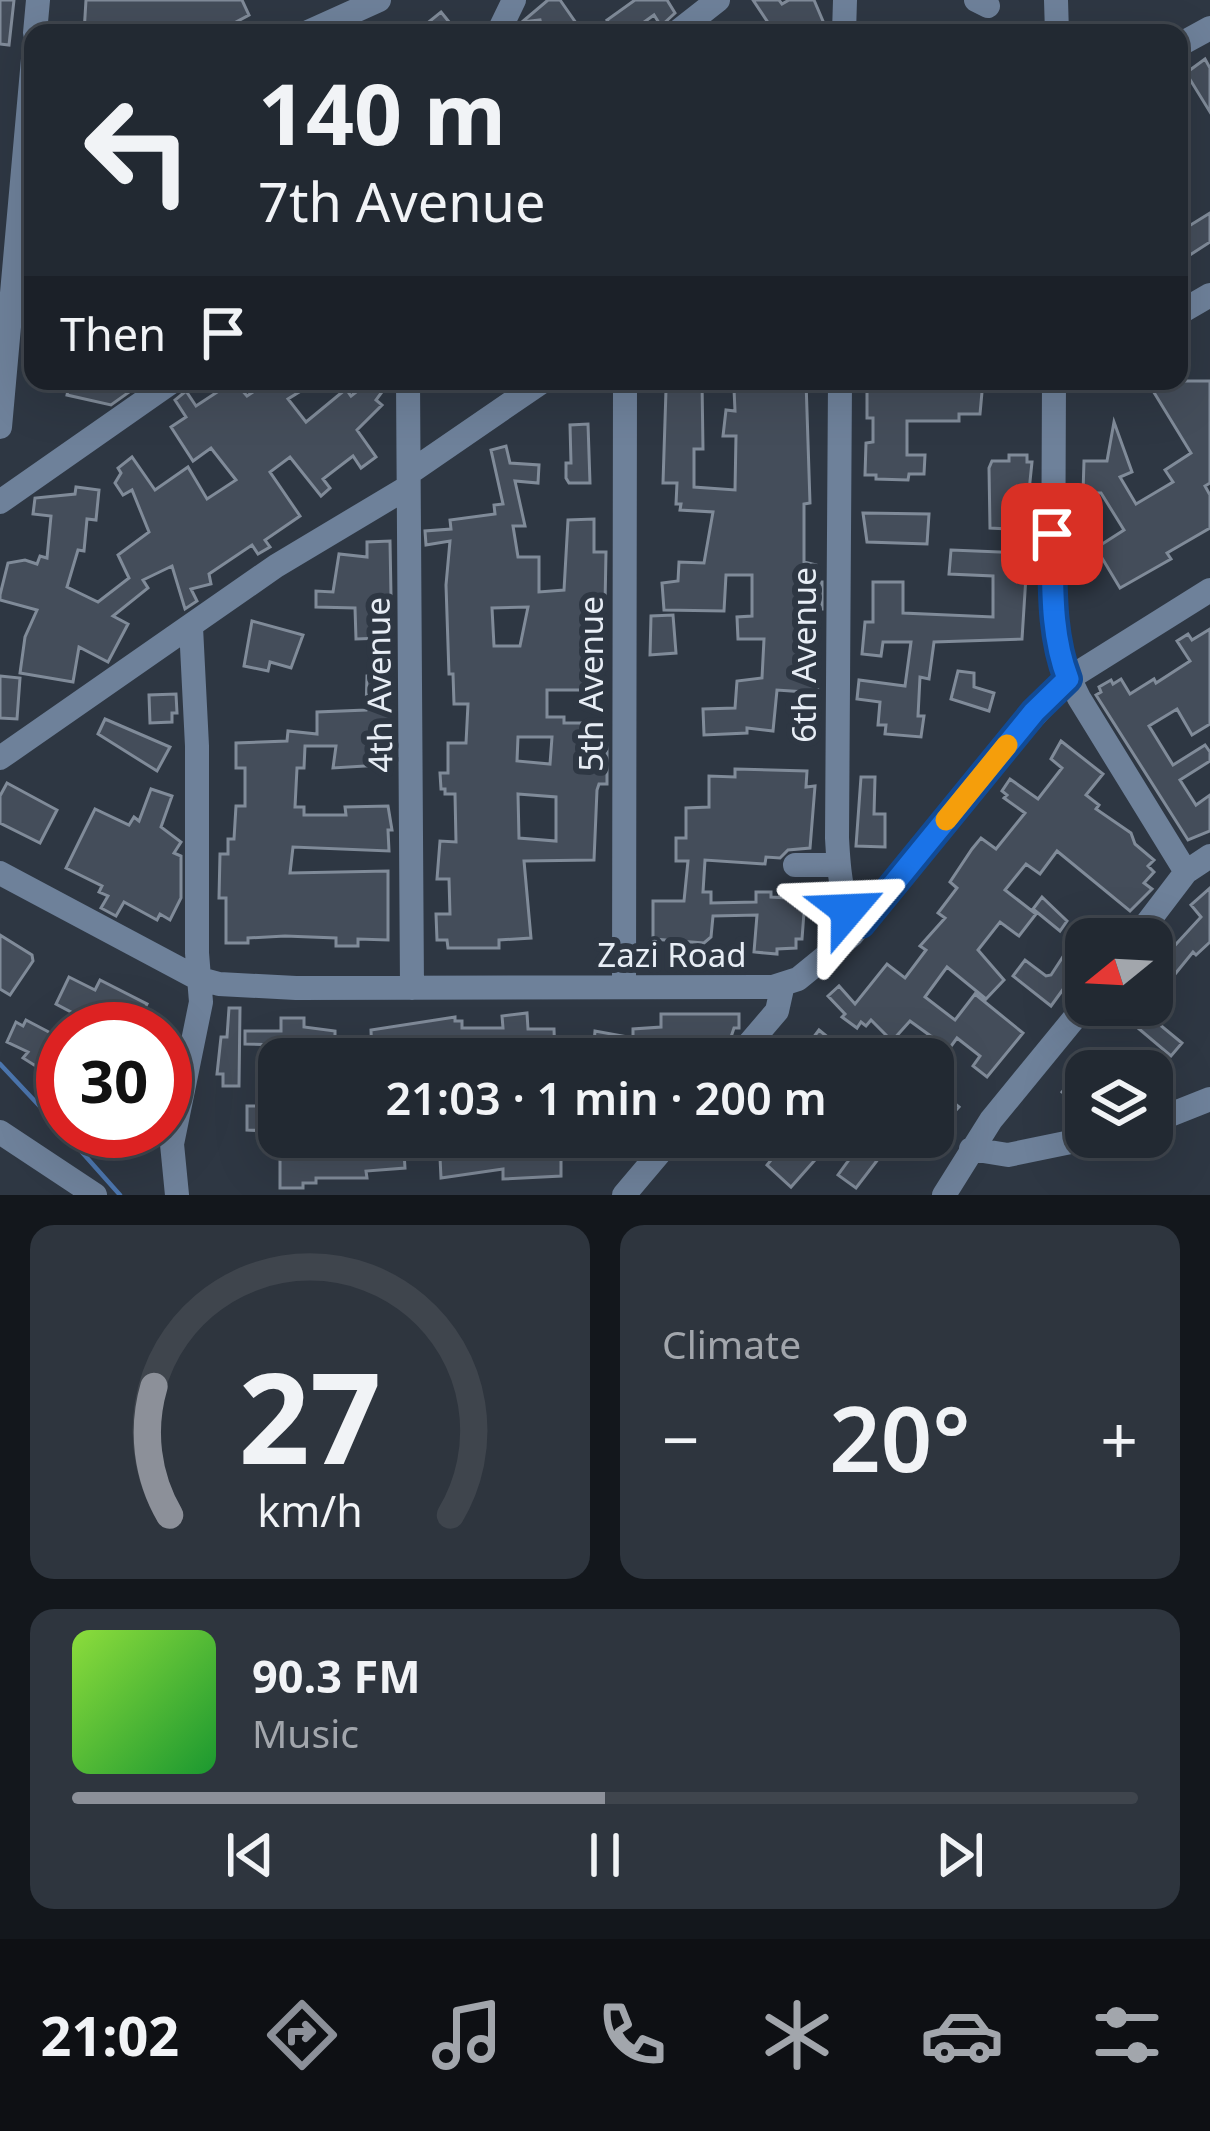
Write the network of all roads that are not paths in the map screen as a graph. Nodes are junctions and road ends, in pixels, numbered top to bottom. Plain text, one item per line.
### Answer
1 (379, 0) edge
2 (718, 0) edge
3 (326, 24) edge
4 (687, 24) edge
5 (24, 230) edge
6 (160, 390) edge
7 (408, 390) edge
8 (531, 390) edge
9 (625, 390) edge
10 (840, 390) edge
11 (1060, 390) edge
12 (0, 427) edge
13 (408, 480) junction
14 (0, 502) edge
15 (1210, 590) edge
16 (191, 627) junction
17 (1068, 679) junction
18 (0, 758) edge
19 (1210, 856) edge
20 (795, 865) dead end
21 (838, 865) junction
22 (1186, 872) junction
23 (0, 873) edge
24 (1151, 918) edge
25 (861, 924) junction
26 (197, 977) junction
27 (784, 984) junction
28 (412, 988) junction
29 (623, 988) junction
30 (1069, 1026) edge
31 (755, 1038) edge
32 (1210, 1099) edge
33 (1173, 1114) edge
34 (0, 1132) edge
35 (1065, 1143) edge
36 (971, 1149) junction
37 (655, 1158) edge
38 (95, 1195) edge
39 (177, 1195) edge
40 (624, 1195) edge
41 (944, 1195) edge

1 - 3 street
2 - 4 street
5 - 12 street
6 - 14 street
7 - 13 street, 4th Avenue
8 - 13 street
9 - 29 street, 5th Avenue
10 - 21 street, 6th Avenue
11 - 17 street
13 - 16 street
13 - 28 street, 4th Avenue
15 - 17 street, Zazi Road
16 - 18 street
16 - 26 street
17 - 22 street
17 - 25 street, Zazi Road
19 - 22 street
20 - 21 street
21 - 25 street, 6th Avenue
22 - 24 street
23 - 26 street, Zazi Road
25 - 27 street, Zazi Road
26 - 28 street, Zazi Road
26 - 39 street
27 - 29 street, Zazi Road
27 - 31 street
28 - 29 street, Zazi Road
30 - 36 street
32 - 33 street
34 - 38 street
35 - 36 street
36 - 41 street
37 - 40 street

